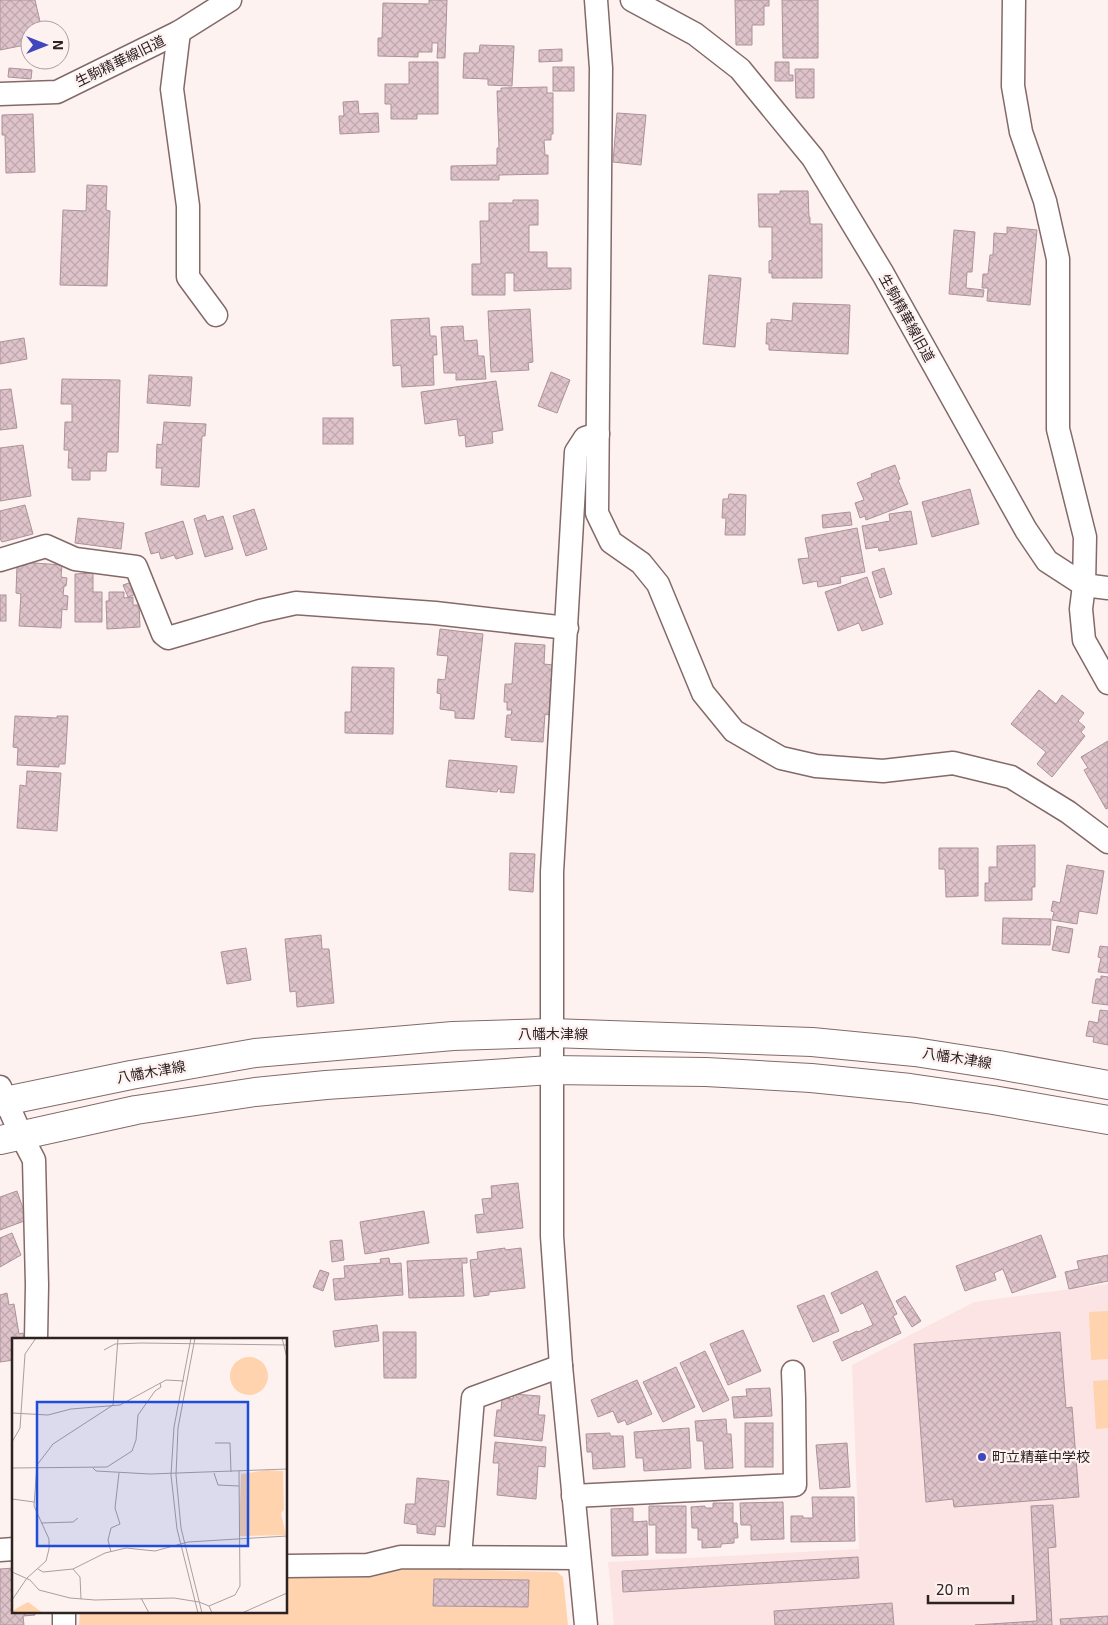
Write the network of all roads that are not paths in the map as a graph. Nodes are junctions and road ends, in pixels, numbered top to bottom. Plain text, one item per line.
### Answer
1 (230, 0) edge
2 (596, 0) edge
3 (632, 0) edge
4 (1014, 0) edge
5 (179, 32) junction
6 (0, 94) edge
7 (216, 315) dead end
8 (598, 434) junction
9 (0, 560) edge
10 (1084, 585) junction
11 (1108, 588) edge
12 (567, 628) junction
13 (1108, 683) edge
14 (1108, 842) edge
15 (551, 1032) junction
16 (551, 1070) junction
17 (1108, 1085) edge
18 (2, 1096) edge
19 (1108, 1120) edge
20 (10, 1137) edge
21 (36, 1338) edge
22 (561, 1366) junction
23 (792, 1372) dead end
24 (573, 1496) junction
25 (460, 1557) junction
26 (579, 1558) junction
27 (288, 1566) edge
28 (64, 1612) edge
29 (64, 1625) edge
30 (586, 1625) edge

1 - 5 street, 生駒精華線旧道
2 - 8 street
3 - 10 street, 生駒精華線旧道
4 - 10 street
5 - 6 street, 生駒精華線旧道
5 - 7 street
8 - 12 street
8 - 14 street
9 - 12 street
10 - 11 street
10 - 13 street
12 - 15 street
15 - 16 street
15 - 17 main road, 八幡木津線
15 - 18 main road, 八幡木津線
16 - 19 main road
16 - 20 main road
16 - 22 street
18 - 20 street
20 - 21 street
22 - 24 street
22 - 25 street
23 - 24 street
24 - 26 street
25 - 26 street
25 - 27 street
26 - 30 street
28 - 29 street

